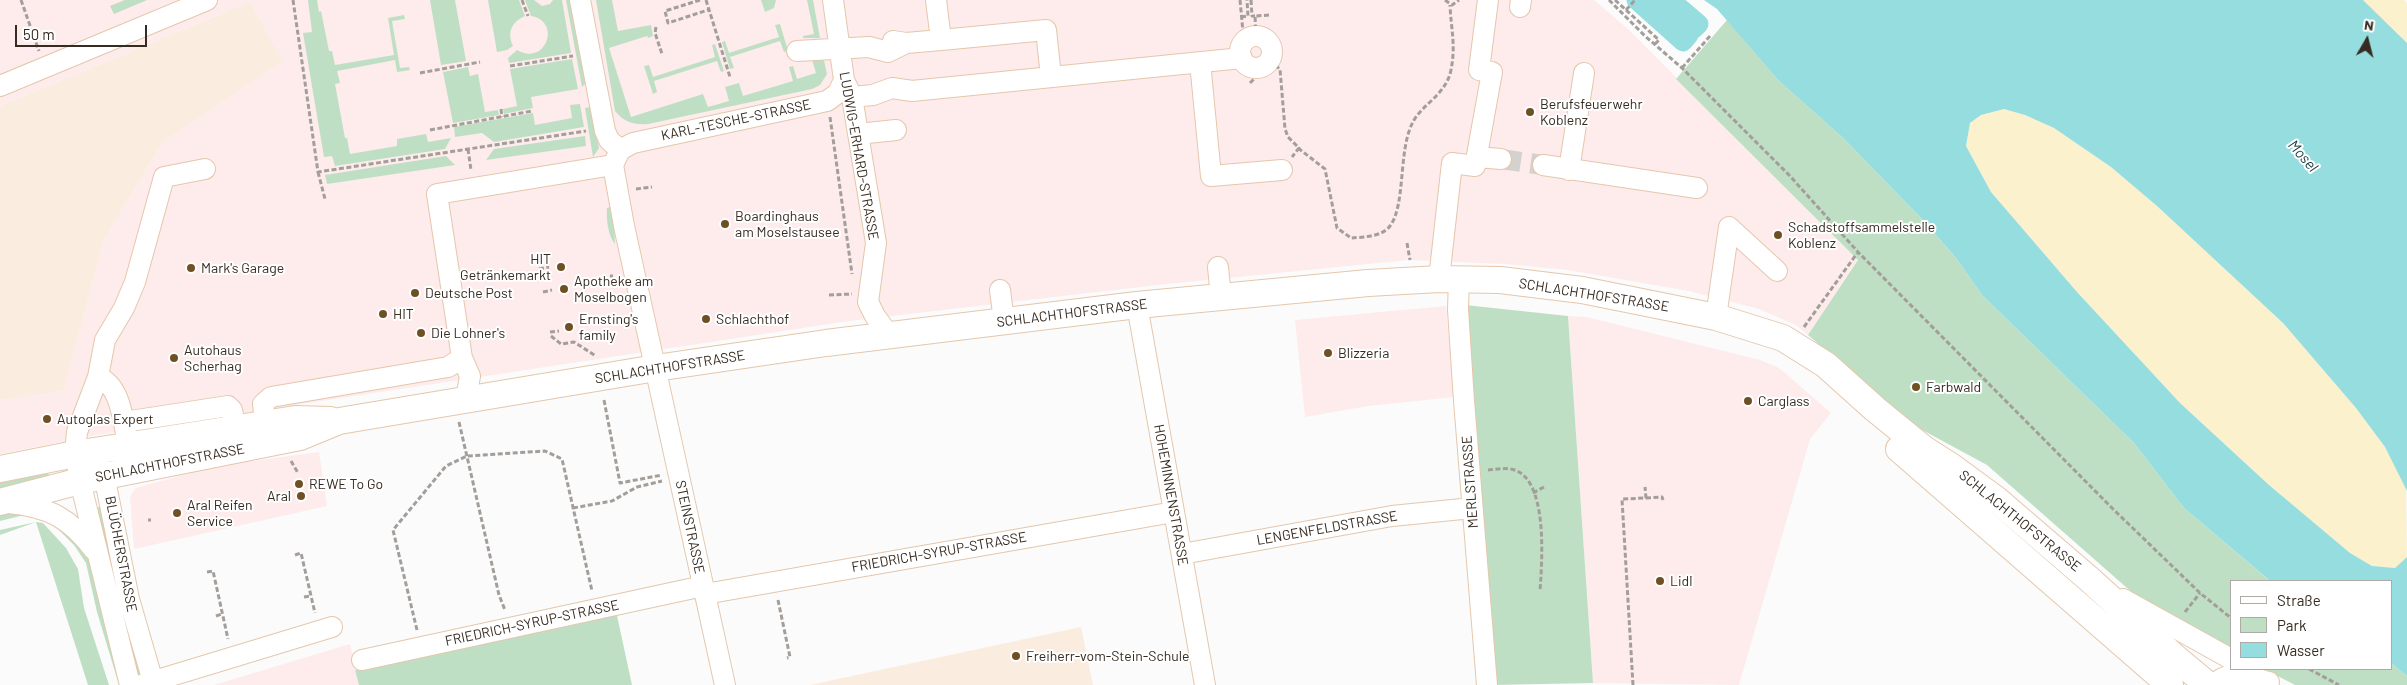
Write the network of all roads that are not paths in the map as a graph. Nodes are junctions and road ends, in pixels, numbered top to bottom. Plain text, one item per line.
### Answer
1 (207, 0) edge
2 (580, 0) edge
3 (833, 0) edge
4 (936, 0) edge
5 (1488, 0) edge
6 (941, 40) junction
7 (841, 48) junction
8 (797, 51) dead end
9 (1254, 58) road end
10 (1200, 62) junction
11 (1584, 73) dead end
12 (1051, 78) junction
13 (0, 86) edge
14 (848, 89) junction
15 (896, 130) dead end
16 (858, 134) junction
17 (616, 157) junction
18 (1477, 157) junction
19 (1501, 159) tunnel mouth
20 (1544, 165) tunnel mouth
21 (205, 169) dead end
22 (1282, 170) dead end
23 (1569, 170) junction
24 (1697, 188) dead end
25 (1218, 267) dead end
26 (1777, 271) dead end
27 (1449, 278) junction
28 (1000, 290) dead end
29 (1221, 297) junction
30 (1136, 305) junction
31 (1716, 317) junction
32 (1004, 321) junction
33 (889, 335) junction
34 (1796, 347) junction
35 (462, 358) junction
36 (656, 368) junction
37 (98, 377) junction
38 (463, 411) junction
39 (126, 434) junction
40 (284, 435) junction
41 (237, 438) junction
42 (75, 454) junction
43 (0, 469) edge
44 (105, 476) junction
45 (80, 481) junction
46 (0, 502) edge
47 (1472, 508) junction
48 (1174, 512) junction
49 (97, 554) junction
50 (1182, 554) junction
51 (2090, 579) junction
52 (704, 590) junction
53 (325, 629) road end
54 (2230, 659) edge
55 (362, 660) dead end
56 (2249, 670) edge
57 (149, 684) edge
58 (2169, 684) edge
59 (2272, 684) edge
60 (130, 685) edge
61 (725, 685) edge
62 (1205, 685) edge
63 (1487, 685) edge
64 (2208, 685) edge
65 (2214, 685) edge

1 - 13 street
2 - 17 street
3 - 7 street, LUDWIG-ERHARD-STRASSE
4 - 6 street
5 - 18 street
6 - 7 street
6 - 12 street
7 - 8 street
7 - 14 street, LUDWIG-ERHARD-STRASSE
9 - 10 street
10 - 12 street
10 - 22 street
11 - 23 street
12 - 14 street
14 - 16 street, LUDWIG-ERHARD-STRASSE
14 - 17 street, KARL-TESCHE-STRASSE
15 - 16 street
16 - 33 street, LUDWIG-ERHARD-STRASSE
17 - 35 street, KARL-TESCHE-STRASSE
17 - 36 street
18 - 19 street
18 - 27 street, MERLSTRASSE
20 - 23 street
21 - 37 street, BLÜCHERSTRASSE
23 - 24 street
25 - 29 street
26 - 31 street
27 - 29 main road, SCHLACHTHOFSTRASSE
27 - 31 main road, SCHLACHTHOFSTRASSE
27 - 47 street, MERLSTRASSE
28 - 32 street
29 - 30 main road, SCHLACHTHOFSTRASSE
30 - 32 main road, SCHLACHTHOFSTRASSE
30 - 48 street, HOHEMINNENSTRASSE
31 - 34 main road, SCHLACHTHOFSTRASSE
32 - 33 main road, SCHLACHTHOFSTRASSE
33 - 36 main road, SCHLACHTHOFSTRASSE
34 - 51 main road, SCHLACHTHOFSTRASSE
34 - 58 main road, SCHLACHTHOFSTRASSE
35 - 38 street
35 - 40 street
36 - 38 main road, SCHLACHTHOFSTRASSE
36 - 52 street, STEINSTRASSE
37 - 39 street
37 - 42 street, BLÜCHERSTRASSE
38 - 40 main road, SCHLACHTHOFSTRASSE
39 - 41 main road, SCHLACHTHOFSTRASSE
39 - 42 main road, SCHLACHTHOFSTRASSE
40 - 41 main road, SCHLACHTHOFSTRASSE
41 - 44 main road, SCHLACHTHOFSTRASSE
42 - 43 main road, SCHLACHTHOFSTRASSE
42 - 44 street
42 - 45 street, BLÜCHERSTRASSE
44 - 45 main road, SCHLACHTHOFSTRASSE
44 - 57 street, BLÜCHERSTRASSE
45 - 46 main road, SCHLACHTHOFSTRASSE
45 - 49 street, BLÜCHERSTRASSE
46 - 49 street, BLÜCHERSTRASSE
47 - 50 street, LENGENFELDSTRASSE
47 - 63 street, MERLSTRASSE
48 - 50 street, HOHEMINNENSTRASSE
48 - 52 street, FRIEDRICH-SYRUP-STRASSE
49 - 60 street, BLÜCHERSTRASSE
50 - 62 street, HOHEMINNENSTRASSE
51 - 54 street
51 - 64 main road, SCHLACHTHOFSTRASSE
52 - 55 street, FRIEDRICH-SYRUP-STRASSE
52 - 61 street, STEINSTRASSE
53 - 57 street, BLÜCHERSTRASSE
56 - 59 street
59 - 65 street

